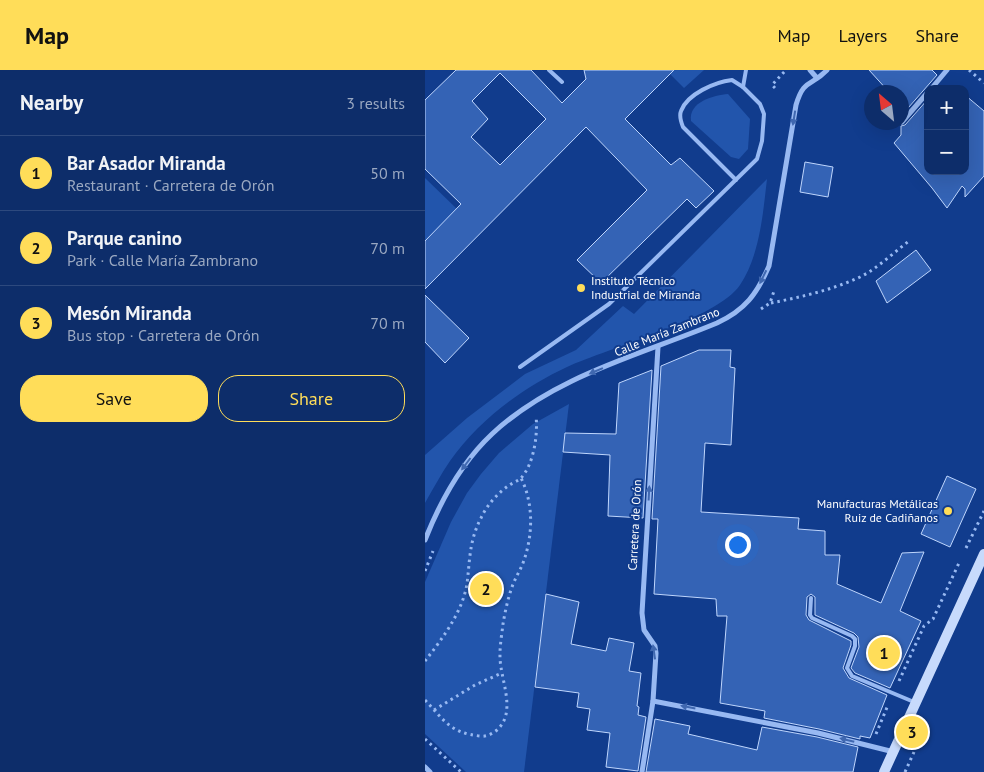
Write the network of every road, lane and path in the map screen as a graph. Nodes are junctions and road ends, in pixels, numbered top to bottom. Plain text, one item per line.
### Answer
1 (549, 70) edge
2 (747, 70) edge
3 (786, 70) edge
4 (810, 70) edge
5 (827, 70) edge
6 (947, 70) edge
7 (969, 70) edge
8 (817, 78) junction
9 (562, 82) dead end
10 (984, 83) edge
11 (934, 85) edge
12 (743, 87) junction
13 (775, 88) dead end
14 (924, 97) edge
15 (909, 114) edge
16 (735, 180) junction
17 (909, 241) dead end
18 (748, 303) junction
19 (658, 347) junction
20 (520, 367) dead end
21 (542, 410) dead end
22 (535, 414) junction
23 (528, 420) dead end
24 (521, 478) junction
25 (984, 511) edge
26 (425, 540) edge
27 (437, 543) dead end
28 (964, 552) dead end
29 (984, 554) edge
30 (960, 561) dead end
31 (425, 571) edge
32 (811, 598) dead end
33 (425, 661) edge
34 (502, 673) junction
35 (893, 694) junction
36 (425, 700) edge
37 (653, 701) junction
38 (916, 703) junction
39 (434, 710) junction
40 (425, 739) edge
41 (871, 746) junction
42 (894, 752) junction
43 (425, 767) edge
44 (430, 772) edge
45 (461, 772) edge
46 (642, 772) edge
47 (884, 772) edge

1 - 9 lane
2 - 12 lane
3 - 13 path
4 - 8 street
5 - 8 street, Calle María Zambrano
6 - 11 street
7 - 10 path
8 -> 18 street, Calle María Zambrano
12 - 16 lane
12 - 16 lane
14 - 15 street
16 - 20 lane
17 - 18 path
18 - 19 street, Calle María Zambrano
19 -> 26 street, Calle María Zambrano
37 -> 19 street, Carretera de Orón
21 - 22 path
22 - 23 path
22 - 24 path
24 - 33 path
24 - 34 path
25 - 28 path
27 - 31 path
29 - 38 street
30 - 35 path
32 - 35 lane
34 - 39 path
34 - 39 path
35 - 38 lane
35 - 41 path
36 - 39 path
41 -> 37 street
37 - 46 street, Carretera de Orón
38 - 42 street
40 - 45 path
41 - 42 street
42 - 47 street
43 - 44 street

